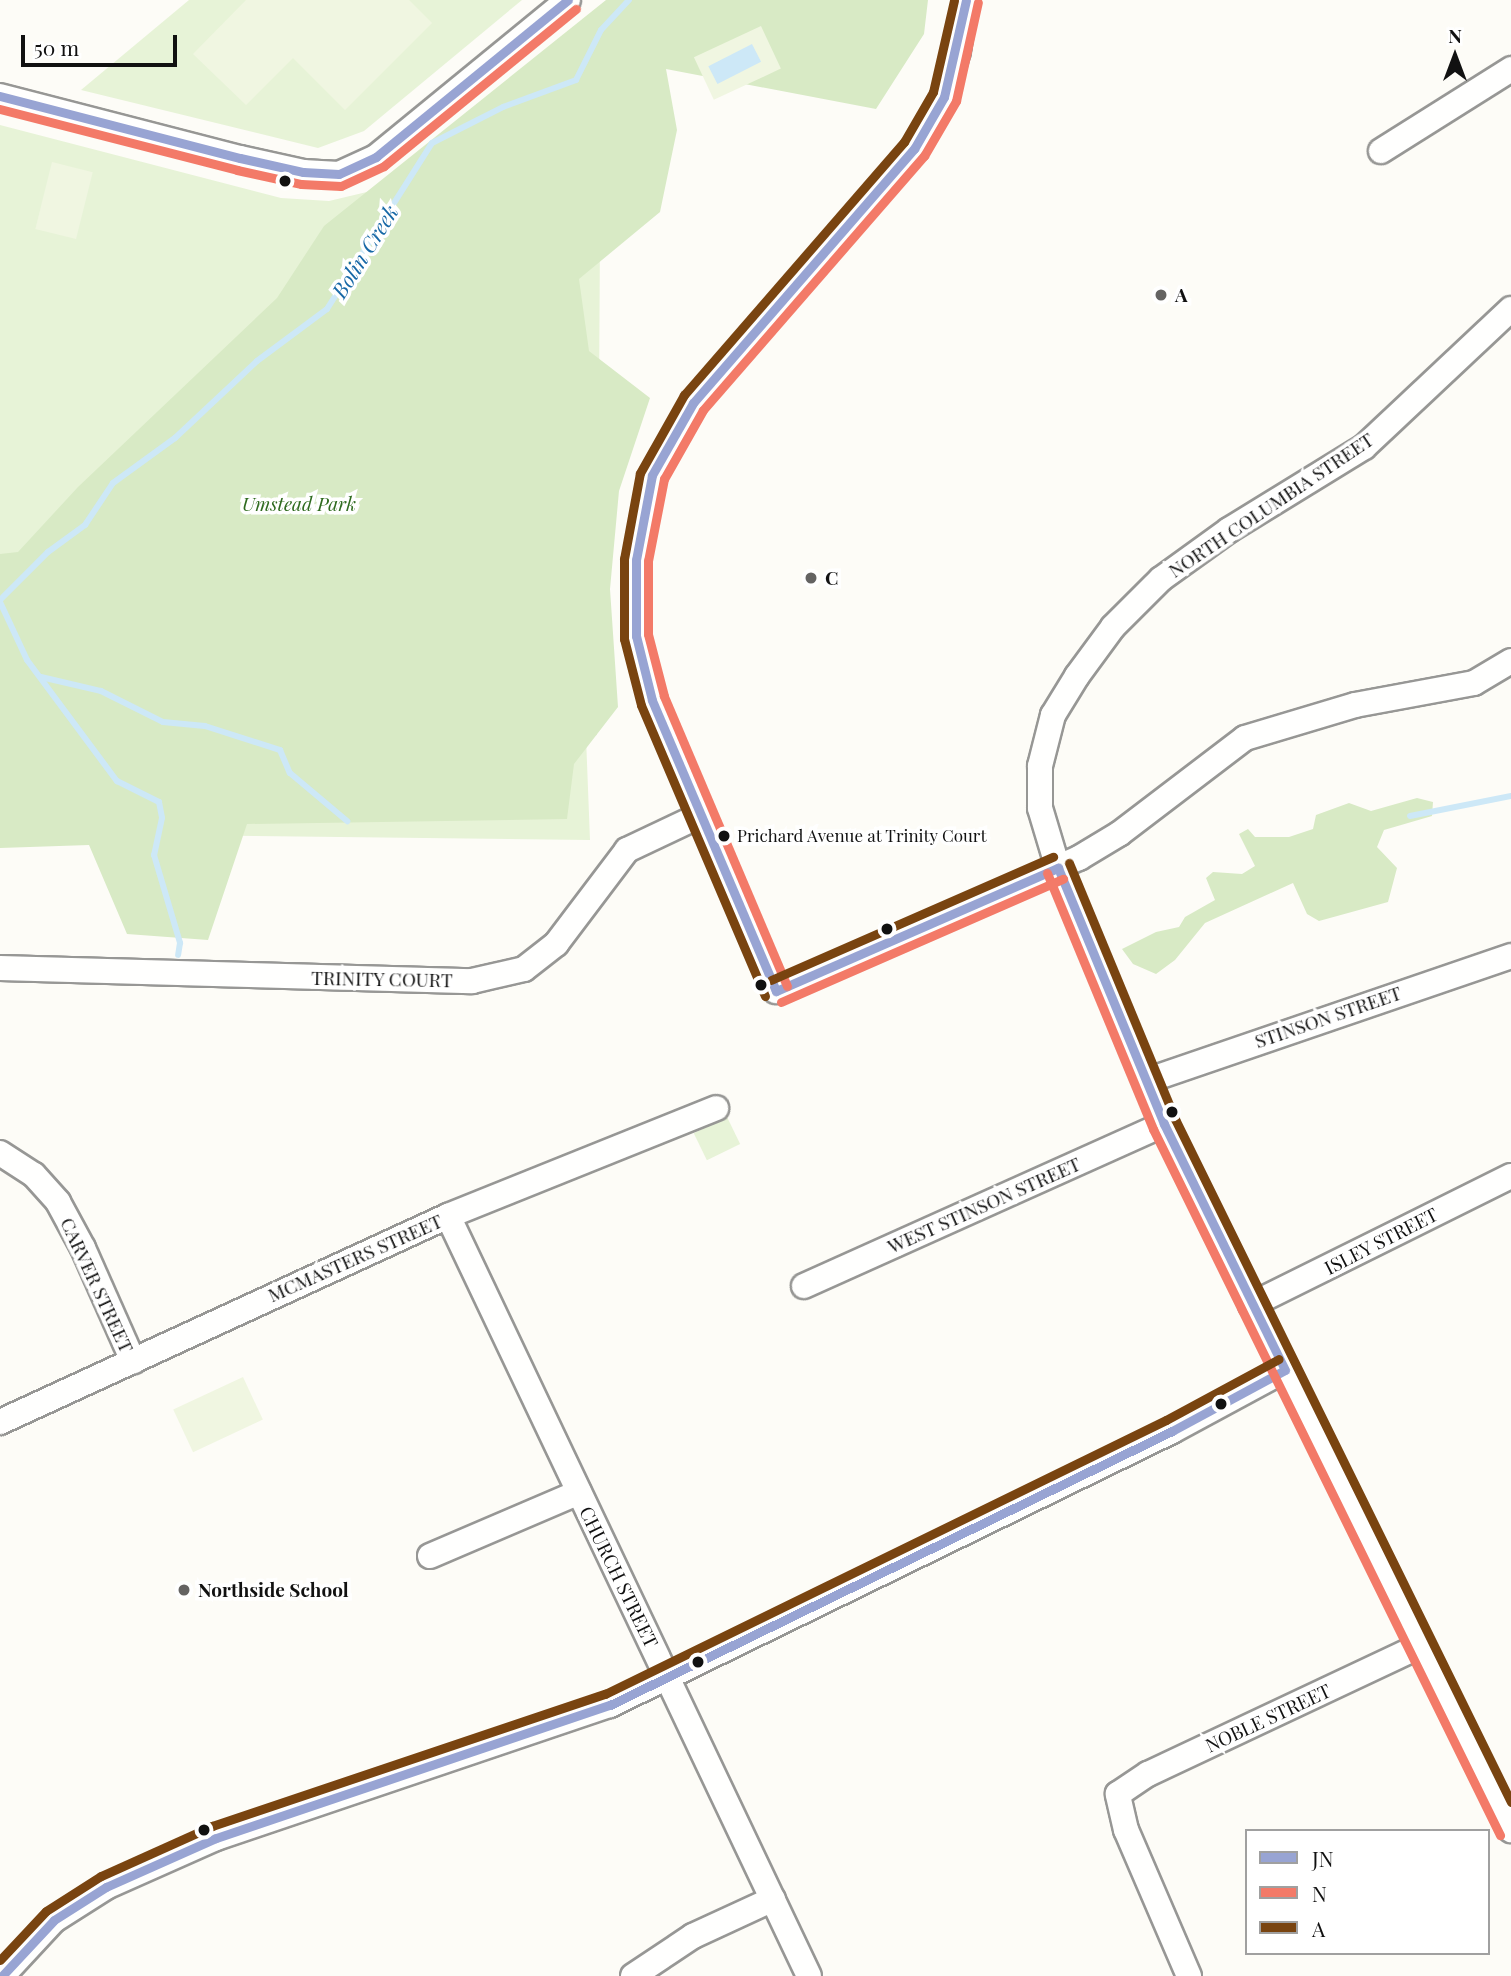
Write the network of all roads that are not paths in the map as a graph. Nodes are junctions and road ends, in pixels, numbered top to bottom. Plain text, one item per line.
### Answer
1 (568, 0) edge
2 (966, 0) edge
3 (1511, 69) edge
4 (0, 96) edge
5 (1381, 151) dead end
6 (1511, 309) edge
7 (1511, 661) edge
8 (699, 816) junction
9 (1058, 868) junction
10 (1511, 956) edge
11 (0, 968) edge
12 (1146, 1082) junction
13 (716, 1108) dead end
14 (1164, 1124) junction
15 (0, 1153) edge
16 (1511, 1176) edge
17 (448, 1216) junction
18 (804, 1286) dead end
19 (1251, 1305) junction
20 (133, 1361) junction
21 (1285, 1370) junction
22 (0, 1422) edge
23 (579, 1492) junction
24 (430, 1556) dead end
25 (1420, 1646) junction
26 (667, 1677) junction
27 (1511, 1830) edge
28 (772, 1899) junction
29 (2, 1976) edge
30 (633, 1976) edge
31 (809, 1976) edge
32 (1189, 1976) edge

1 - 4 street
2 - 8 street
3 - 5 street
6 - 9 street, NORTH COLUMBIA STREET
7 - 9 street
8 - 9 street
8 - 11 street, TRINITY COURT
9 - 12 street, NORTH COLUMBIA STREET
10 - 12 street, STINSON STREET
12 - 14 street, NORTH COLUMBIA STREET
13 - 17 street, MCMASTERS STREET
14 - 18 street, WEST STINSON STREET
14 - 19 street, NORTH COLUMBIA STREET
15 - 20 street, CARVER STREET
16 - 19 street, ISLEY STREET
17 - 20 street, MCMASTERS STREET
17 - 23 street, CHURCH STREET
19 - 21 street, NORTH COLUMBIA STREET
20 - 22 street, MCMASTERS STREET
21 - 25 street, NORTH COLUMBIA STREET
21 - 26 street
23 - 24 street
23 - 26 street, CHURCH STREET
25 - 27 street, NORTH COLUMBIA STREET
25 - 32 street, NOBLE STREET
26 - 28 street, CHURCH STREET
26 - 29 street
28 - 30 street
28 - 31 street, CHURCH STREET

